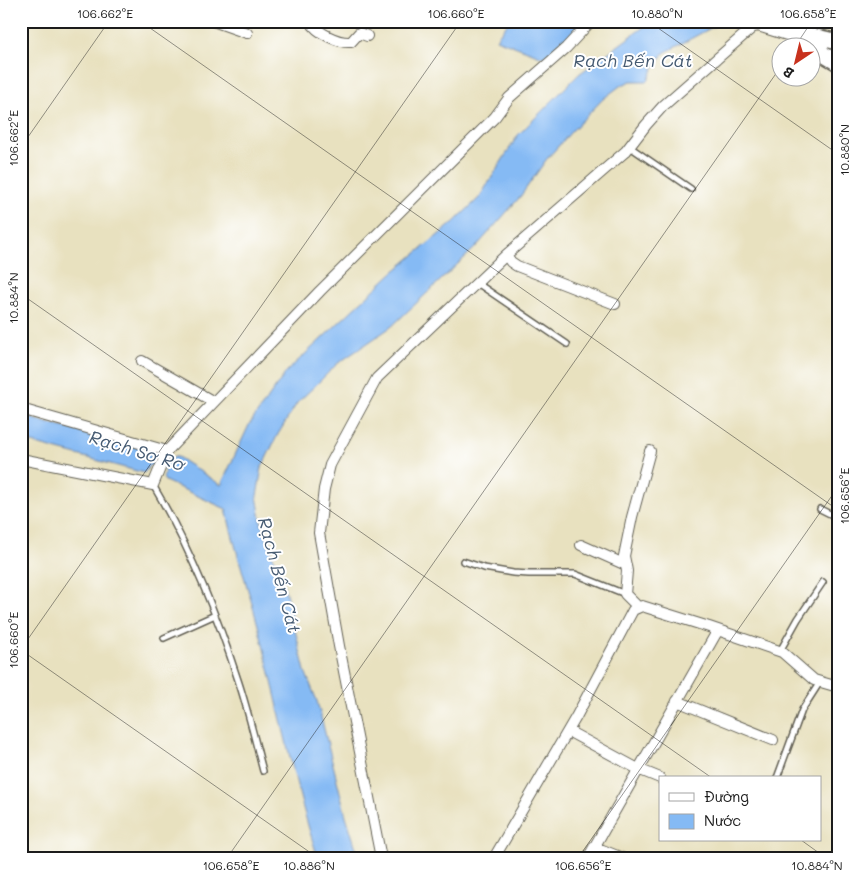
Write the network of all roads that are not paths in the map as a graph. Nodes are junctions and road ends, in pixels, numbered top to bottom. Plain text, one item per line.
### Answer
1 (213, 21) edge
2 (310, 21) edge
3 (591, 21) edge
4 (797, 26) edge
5 (246, 33) dead end
6 (367, 36) dead end
7 (838, 42) edge
8 (838, 63) edge
9 (630, 147) junction
10 (691, 189) dead end
11 (506, 256) junction
12 (477, 283) junction
13 (615, 304) dead end
14 (567, 344) dead end
15 (142, 362) dead end
16 (214, 402) junction
17 (21, 410) edge
18 (650, 451) dead end
19 (166, 453) junction
20 (21, 459) edge
21 (154, 484) junction
22 (820, 509) dead end
23 (838, 518) edge
24 (581, 545) dead end
25 (463, 561) dead end
26 (626, 565) junction
27 (823, 582) dead end
28 (625, 594) junction
29 (638, 607) junction
30 (215, 615) junction
31 (718, 630) junction
32 (164, 638) dead end
33 (780, 651) junction
34 (820, 682) junction
35 (838, 687) edge
36 (677, 701) junction
37 (568, 731) junction
38 (773, 740) dead end
39 (638, 770) junction
40 (264, 771) dead end
41 (779, 776) edge
42 (659, 778) edge
43 (595, 847) junction
44 (381, 858) edge
45 (494, 858) edge
46 (588, 858) edge
47 (622, 858) edge

1 - 5 street
2 - 6 street
3 - 16 street
4 - 7 street
4 - 8 street
4 - 9 street
9 - 10 lane
9 - 11 street
11 - 12 street
11 - 13 street
12 - 14 lane
12 - 44 street
15 - 16 street
16 - 19 street
17 - 19 street
18 - 26 street
19 - 21 street
20 - 21 street
21 - 30 lane
22 - 23 lane
24 - 26 street
25 - 28 lane
26 - 28 street
27 - 33 lane
28 - 29 street
29 - 31 street
29 - 37 street
30 - 32 lane
30 - 40 lane
31 - 33 street
31 - 36 street
33 - 34 street
34 - 35 street
34 - 41 lane
36 - 38 street
36 - 39 street
37 - 39 street
37 - 45 street
39 - 42 street
39 - 43 street
43 - 46 street
43 - 47 street

